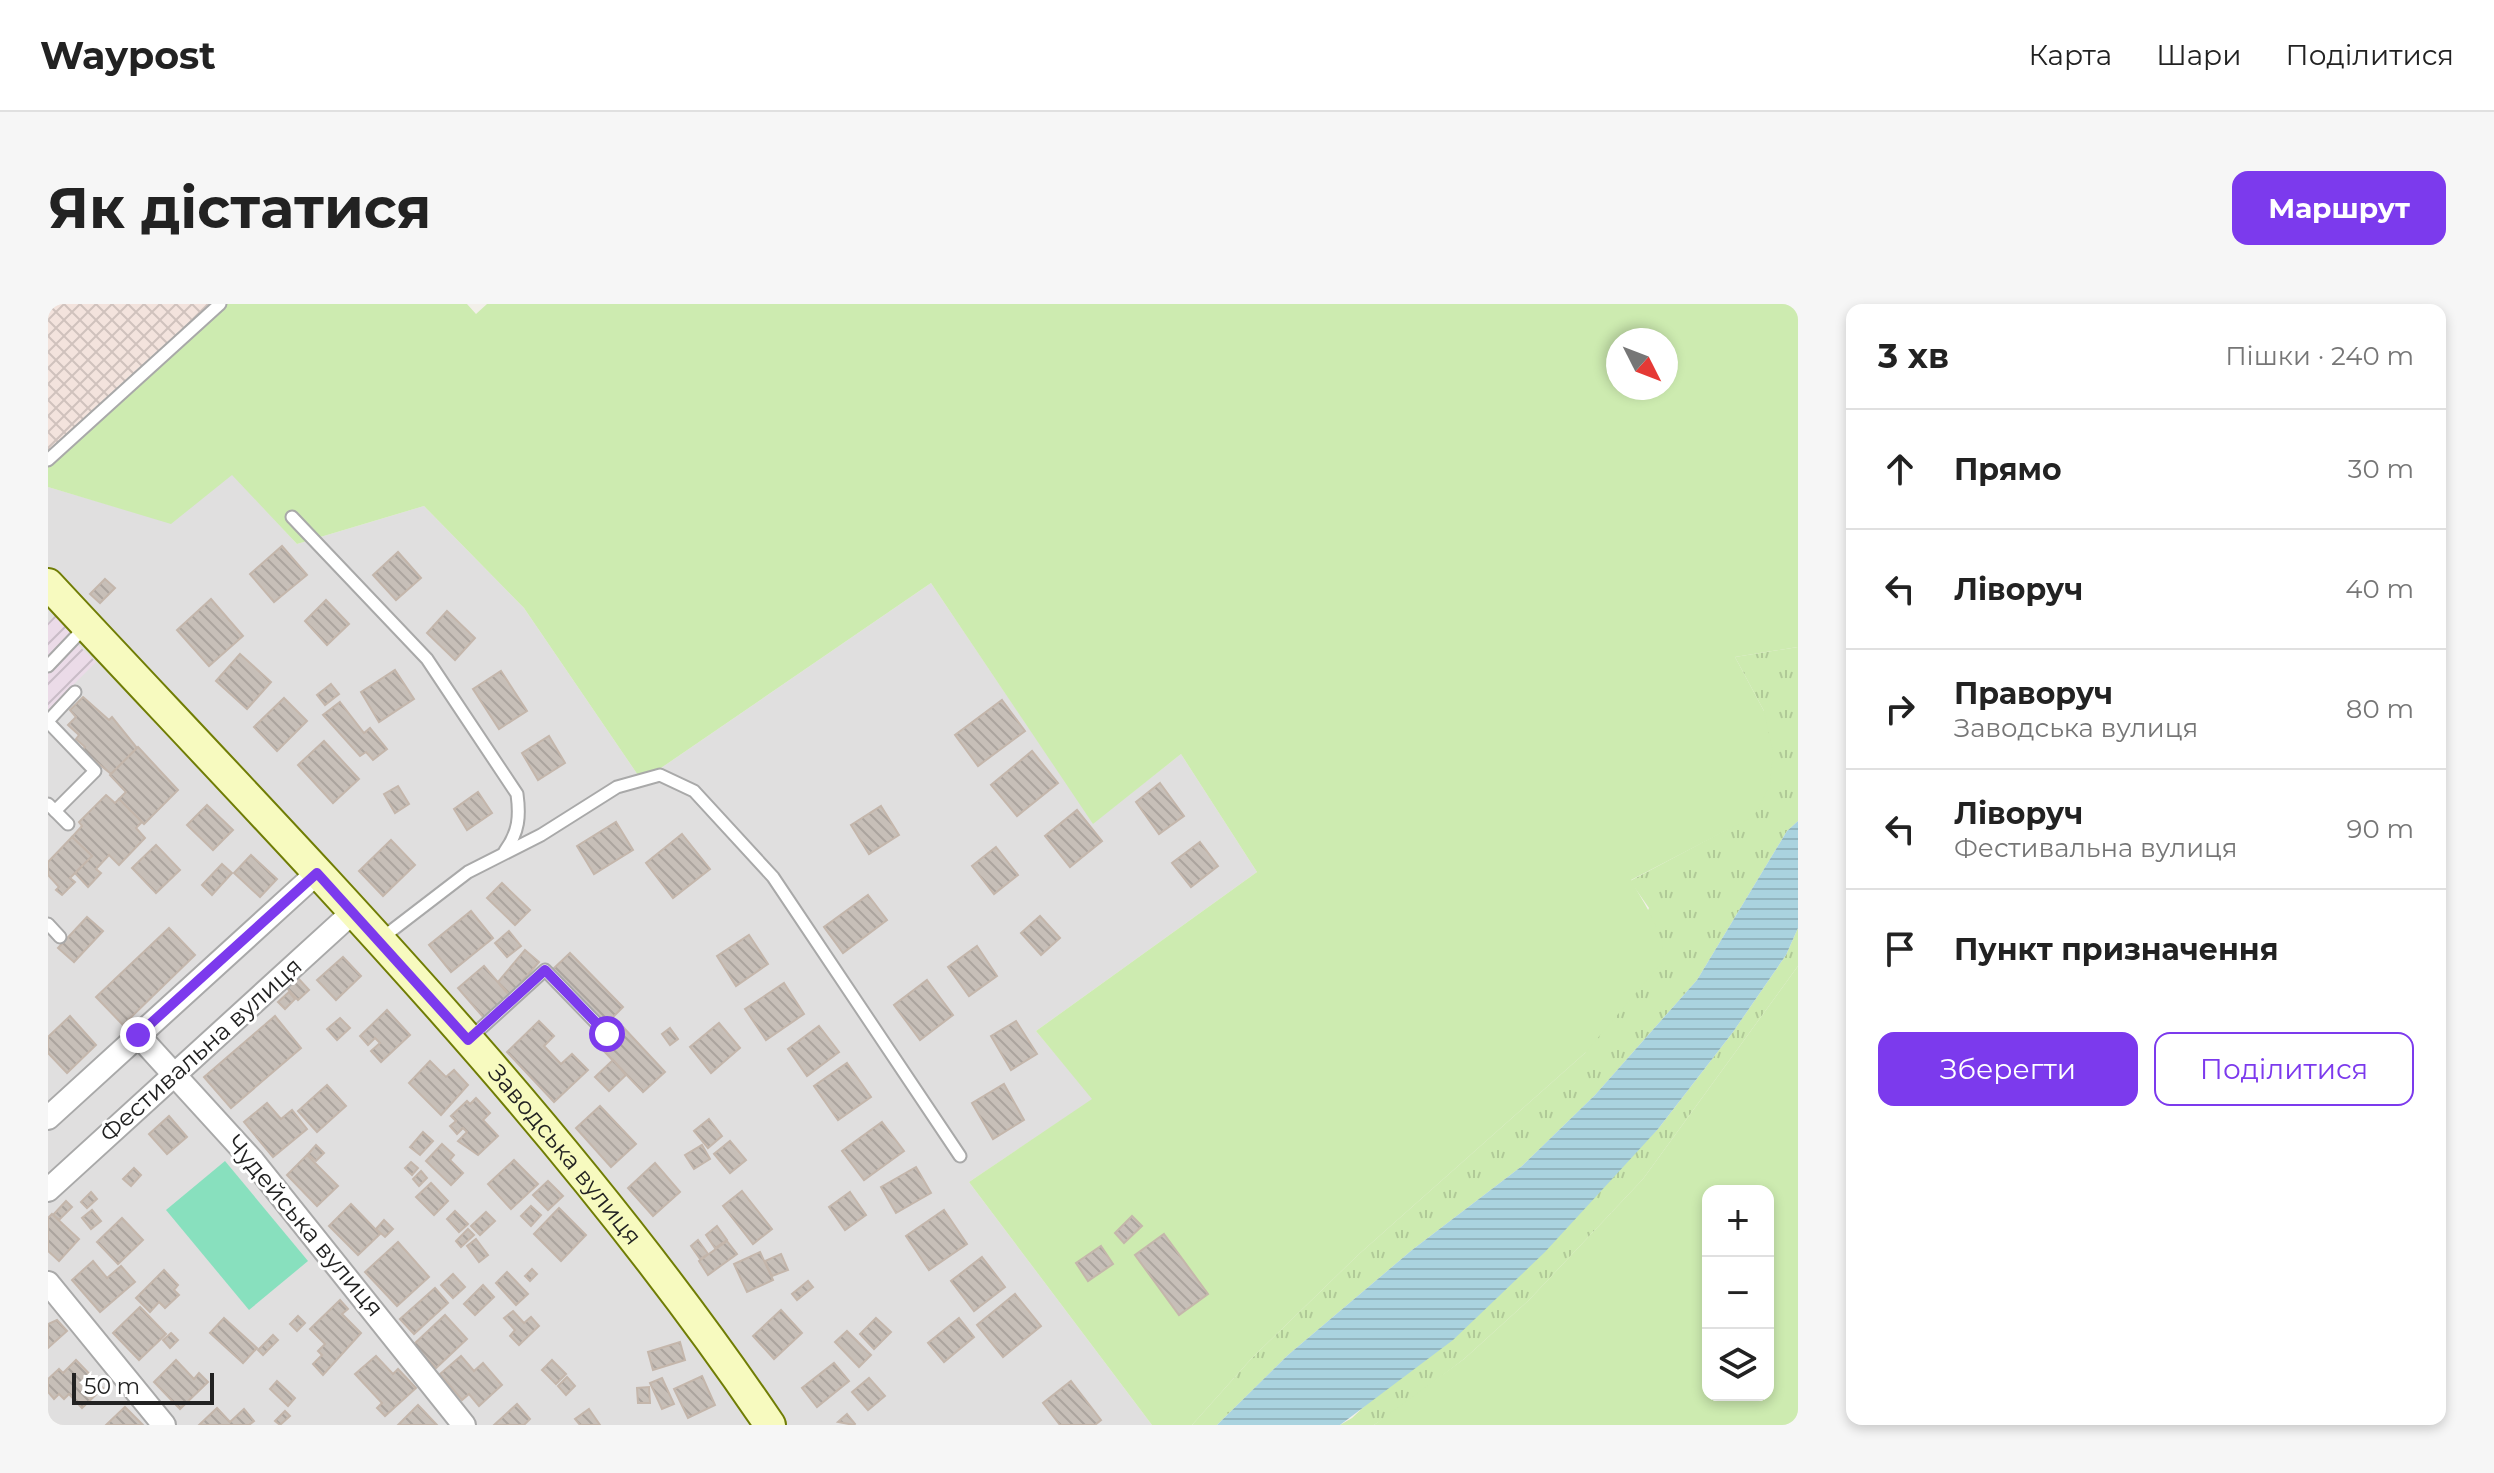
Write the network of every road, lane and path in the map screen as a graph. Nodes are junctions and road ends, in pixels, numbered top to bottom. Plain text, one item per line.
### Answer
1 (220, 304) edge
2 (48, 460) edge
3 (292, 517) dead end
4 (48, 584) edge
5 (87, 625) junction
6 (48, 666) edge
7 (75, 692) dead end
8 (48, 721) edge
9 (51, 807) edge
10 (68, 824) dead end
11 (495, 860) junction
12 (317, 873) junction
13 (354, 911) junction
14 (48, 924) edge
15 (60, 937) dead end
16 (380, 939) junction
17 (607, 1034) dead end
18 (138, 1035) junction
19 (468, 1040) junction
20 (175, 1073) junction
21 (48, 1118) edge
22 (960, 1156) dead end
23 (48, 1190) edge
24 (48, 1283) edge
25 (164, 1425) edge
26 (464, 1425) edge
27 (770, 1425) edge

1 - 2 lane
3 - 11 lane
4 - 5 main road, Заводська вулиця
5 - 6 lane
5 - 12 main road, Заводська вулиця
7 - 8 lane
8 - 9 lane
9 - 10 lane
11 - 16 lane
11 - 22 lane
12 - 13 main road, Заводська вулиця
12 - 18 street
13 - 16 main road, Заводська вулиця
13 - 20 street, Фестивальна вулиця
14 - 15 lane
16 - 19 main road, Заводська вулиця
17 - 19 lane
18 - 20 street, Чудейська вулиця
18 - 21 street
19 - 27 main road, Заводська вулиця
20 - 23 street, Фестивальна вулиця
20 - 26 street, Чудейська вулиця
24 - 25 street

